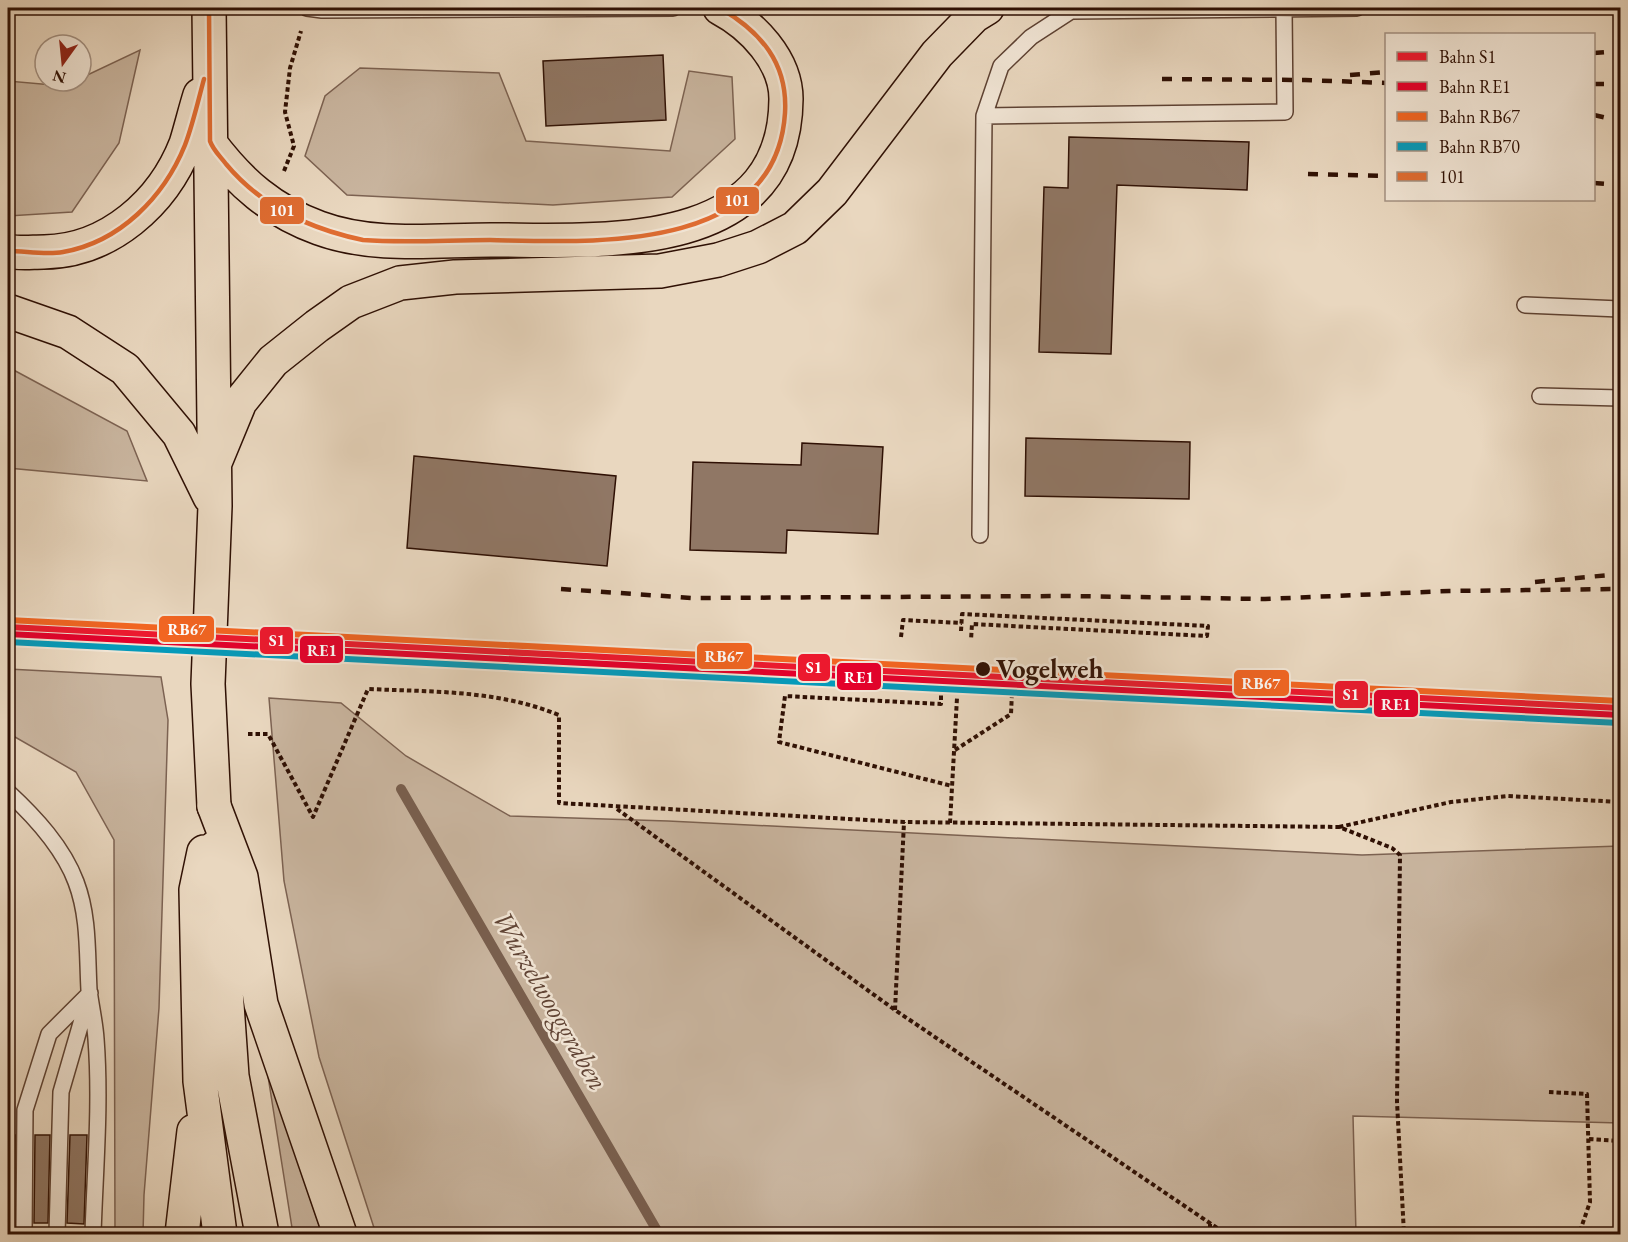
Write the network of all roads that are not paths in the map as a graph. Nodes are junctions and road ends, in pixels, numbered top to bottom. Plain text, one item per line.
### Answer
1 (307, 8) edge
2 (673, 8) edge
3 (720, 8) edge
4 (987, 8) edge
5 (1357, 8) edge
6 (1284, 9) edge
7 (209, 17) edge
8 (209, 61) junction
9 (984, 116) junction
10 (210, 143) junction
11 (8, 251) edge
12 (1525, 305) dead end
13 (1620, 309) edge
14 (8, 311) edge
15 (1540, 396) dead end
16 (1620, 398) edge
17 (214, 465) junction
18 (215, 506) junction
19 (980, 535) dead end
20 (8, 792) edge
21 (214, 806) junction
22 (90, 993) junction
23 (200, 1081) junction
24 (24, 1234) edge
25 (57, 1234) edge
26 (93, 1234) edge
27 (182, 1234) edge
28 (220, 1234) edge
29 (262, 1234) edge
30 (340, 1234) edge

1 - 2 lane
3 - 10 main road
4 - 17 main road
5 - 6 lane
6 - 9 lane
6 - 9 lane
7 - 8 main road
8 - 10 main road
8 - 11 main road
9 - 19 lane
10 - 17 main road
12 - 13 lane
14 - 18 main road
15 - 16 lane
17 - 18 main road
18 - 21 main road
20 - 22 lane
21 - 23 main road
21 - 29 main road
21 - 30 main road
22 - 24 lane
22 - 25 lane
22 - 26 lane
23 - 27 main road
23 - 28 main road

